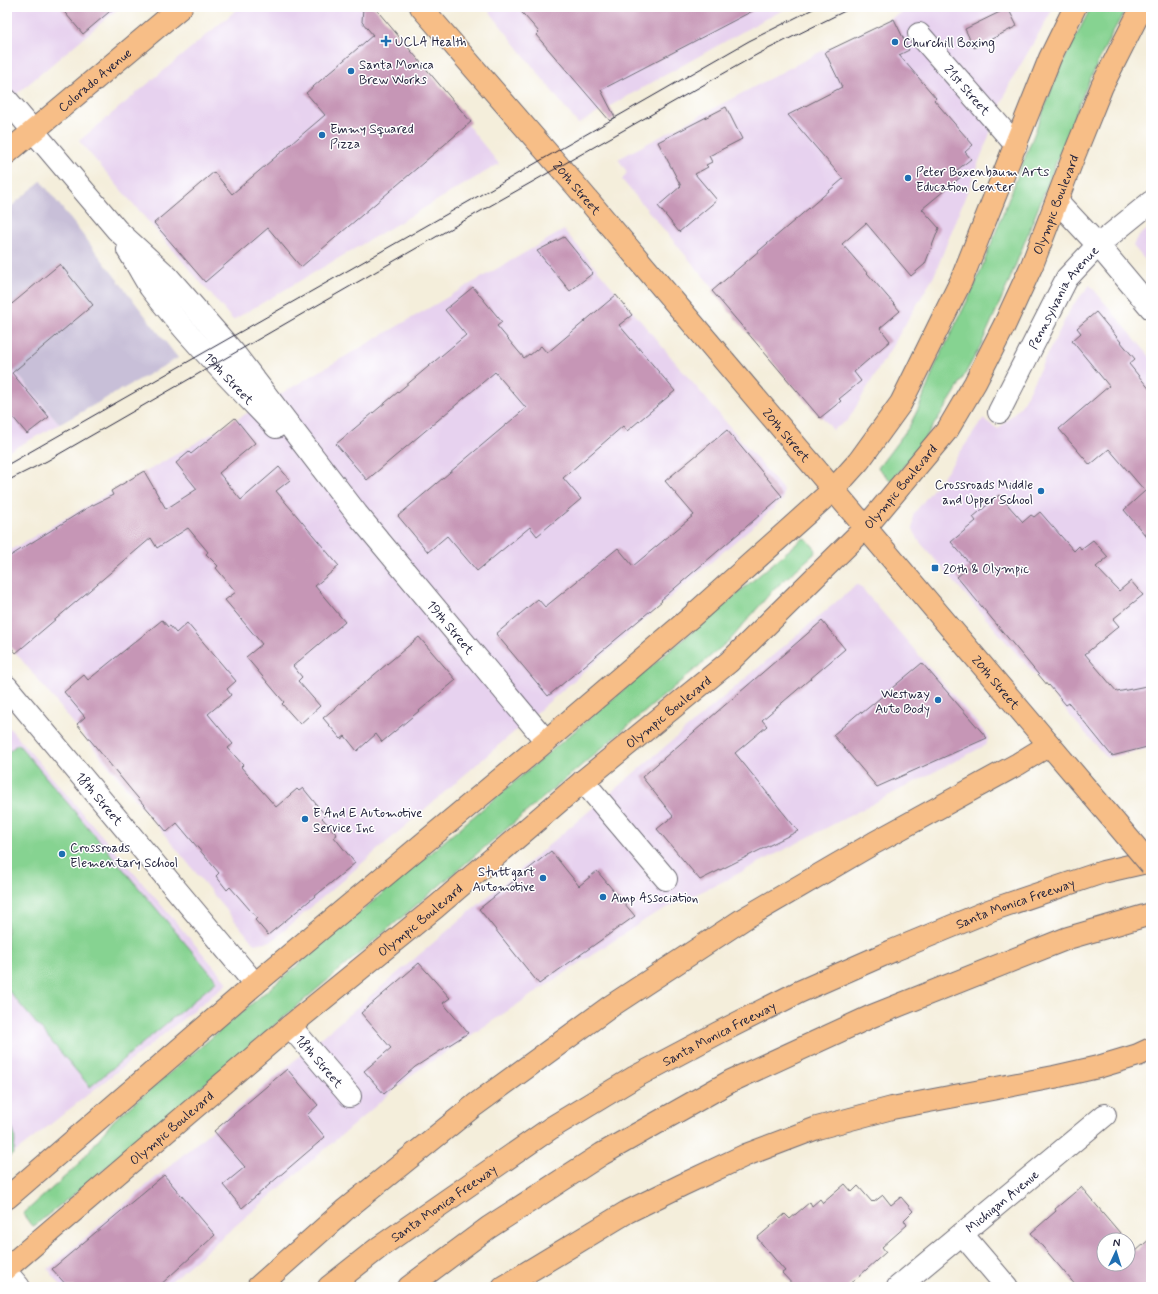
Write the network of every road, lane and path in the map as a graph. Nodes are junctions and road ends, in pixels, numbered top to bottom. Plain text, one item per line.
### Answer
1 (181, 7) edge
2 (421, 7) edge
3 (1075, 7) edge
4 (1142, 7) edge
5 (919, 34) dead end
6 (7, 100) edge
7 (32, 131) junction
8 (1016, 145) junction
9 (7, 153) edge
10 (1057, 201) junction
11 (1151, 202) edge
12 (1098, 245) junction
13 (1151, 308) edge
14 (999, 412) dead end
15 (834, 490) junction
16 (866, 528) junction
17 (7, 687) edge
18 (546, 741) junction
19 (1049, 745) junction
20 (582, 781) junction
21 (1151, 861) edge
22 (1151, 864) edge
23 (666, 879) dead end
24 (1151, 914) edge
25 (255, 984) junction
26 (290, 1026) junction
27 (1151, 1049) edge
28 (350, 1096) dead end
29 (1106, 1115) dead end
30 (7, 1198) edge
31 (962, 1234) junction
32 (7, 1268) edge
33 (7, 1273) edge
34 (19, 1287) edge
35 (258, 1287) edge
36 (329, 1287) edge
37 (409, 1287) edge
38 (503, 1287) edge
39 (898, 1287) edge
40 (1007, 1287) edge

1 - 7 main road, Colorado Avenue
2 - 15 main road, 20th Street
3 - 8 main road
4 - 10 main road, Olympic Boulevard
5 - 8 street, 21st Street
6 - 7 street, 19th Street
7 - 9 main road, Colorado Avenue
7 - 18 street, 19th Street
8 - 15 main road
10 - 12 street
10 - 16 main road, Olympic Boulevard
11 - 12 street, Pennsylvania Avenue
12 - 13 street
12 - 14 street, Pennsylvania Avenue
15 - 16 main road, 20th Street
15 - 18 main road
16 - 19 main road, 20th Street
16 - 20 main road, Olympic Boulevard
17 - 25 street, 18th Street
18 - 25 main road
19 - 22 main road, 20th Street, bridge
19 - 35 main road
20 - 23 street
20 - 26 main road, Olympic Boulevard
21 - 36 main road, Santa Monica Freeway
24 - 37 main road
25 - 30 main road
26 - 28 street, 18th Street
26 - 32 main road, Olympic Boulevard
27 - 38 main road
29 - 31 street, Michigan Avenue
31 - 39 street, Michigan Avenue
31 - 40 street
33 - 34 street

